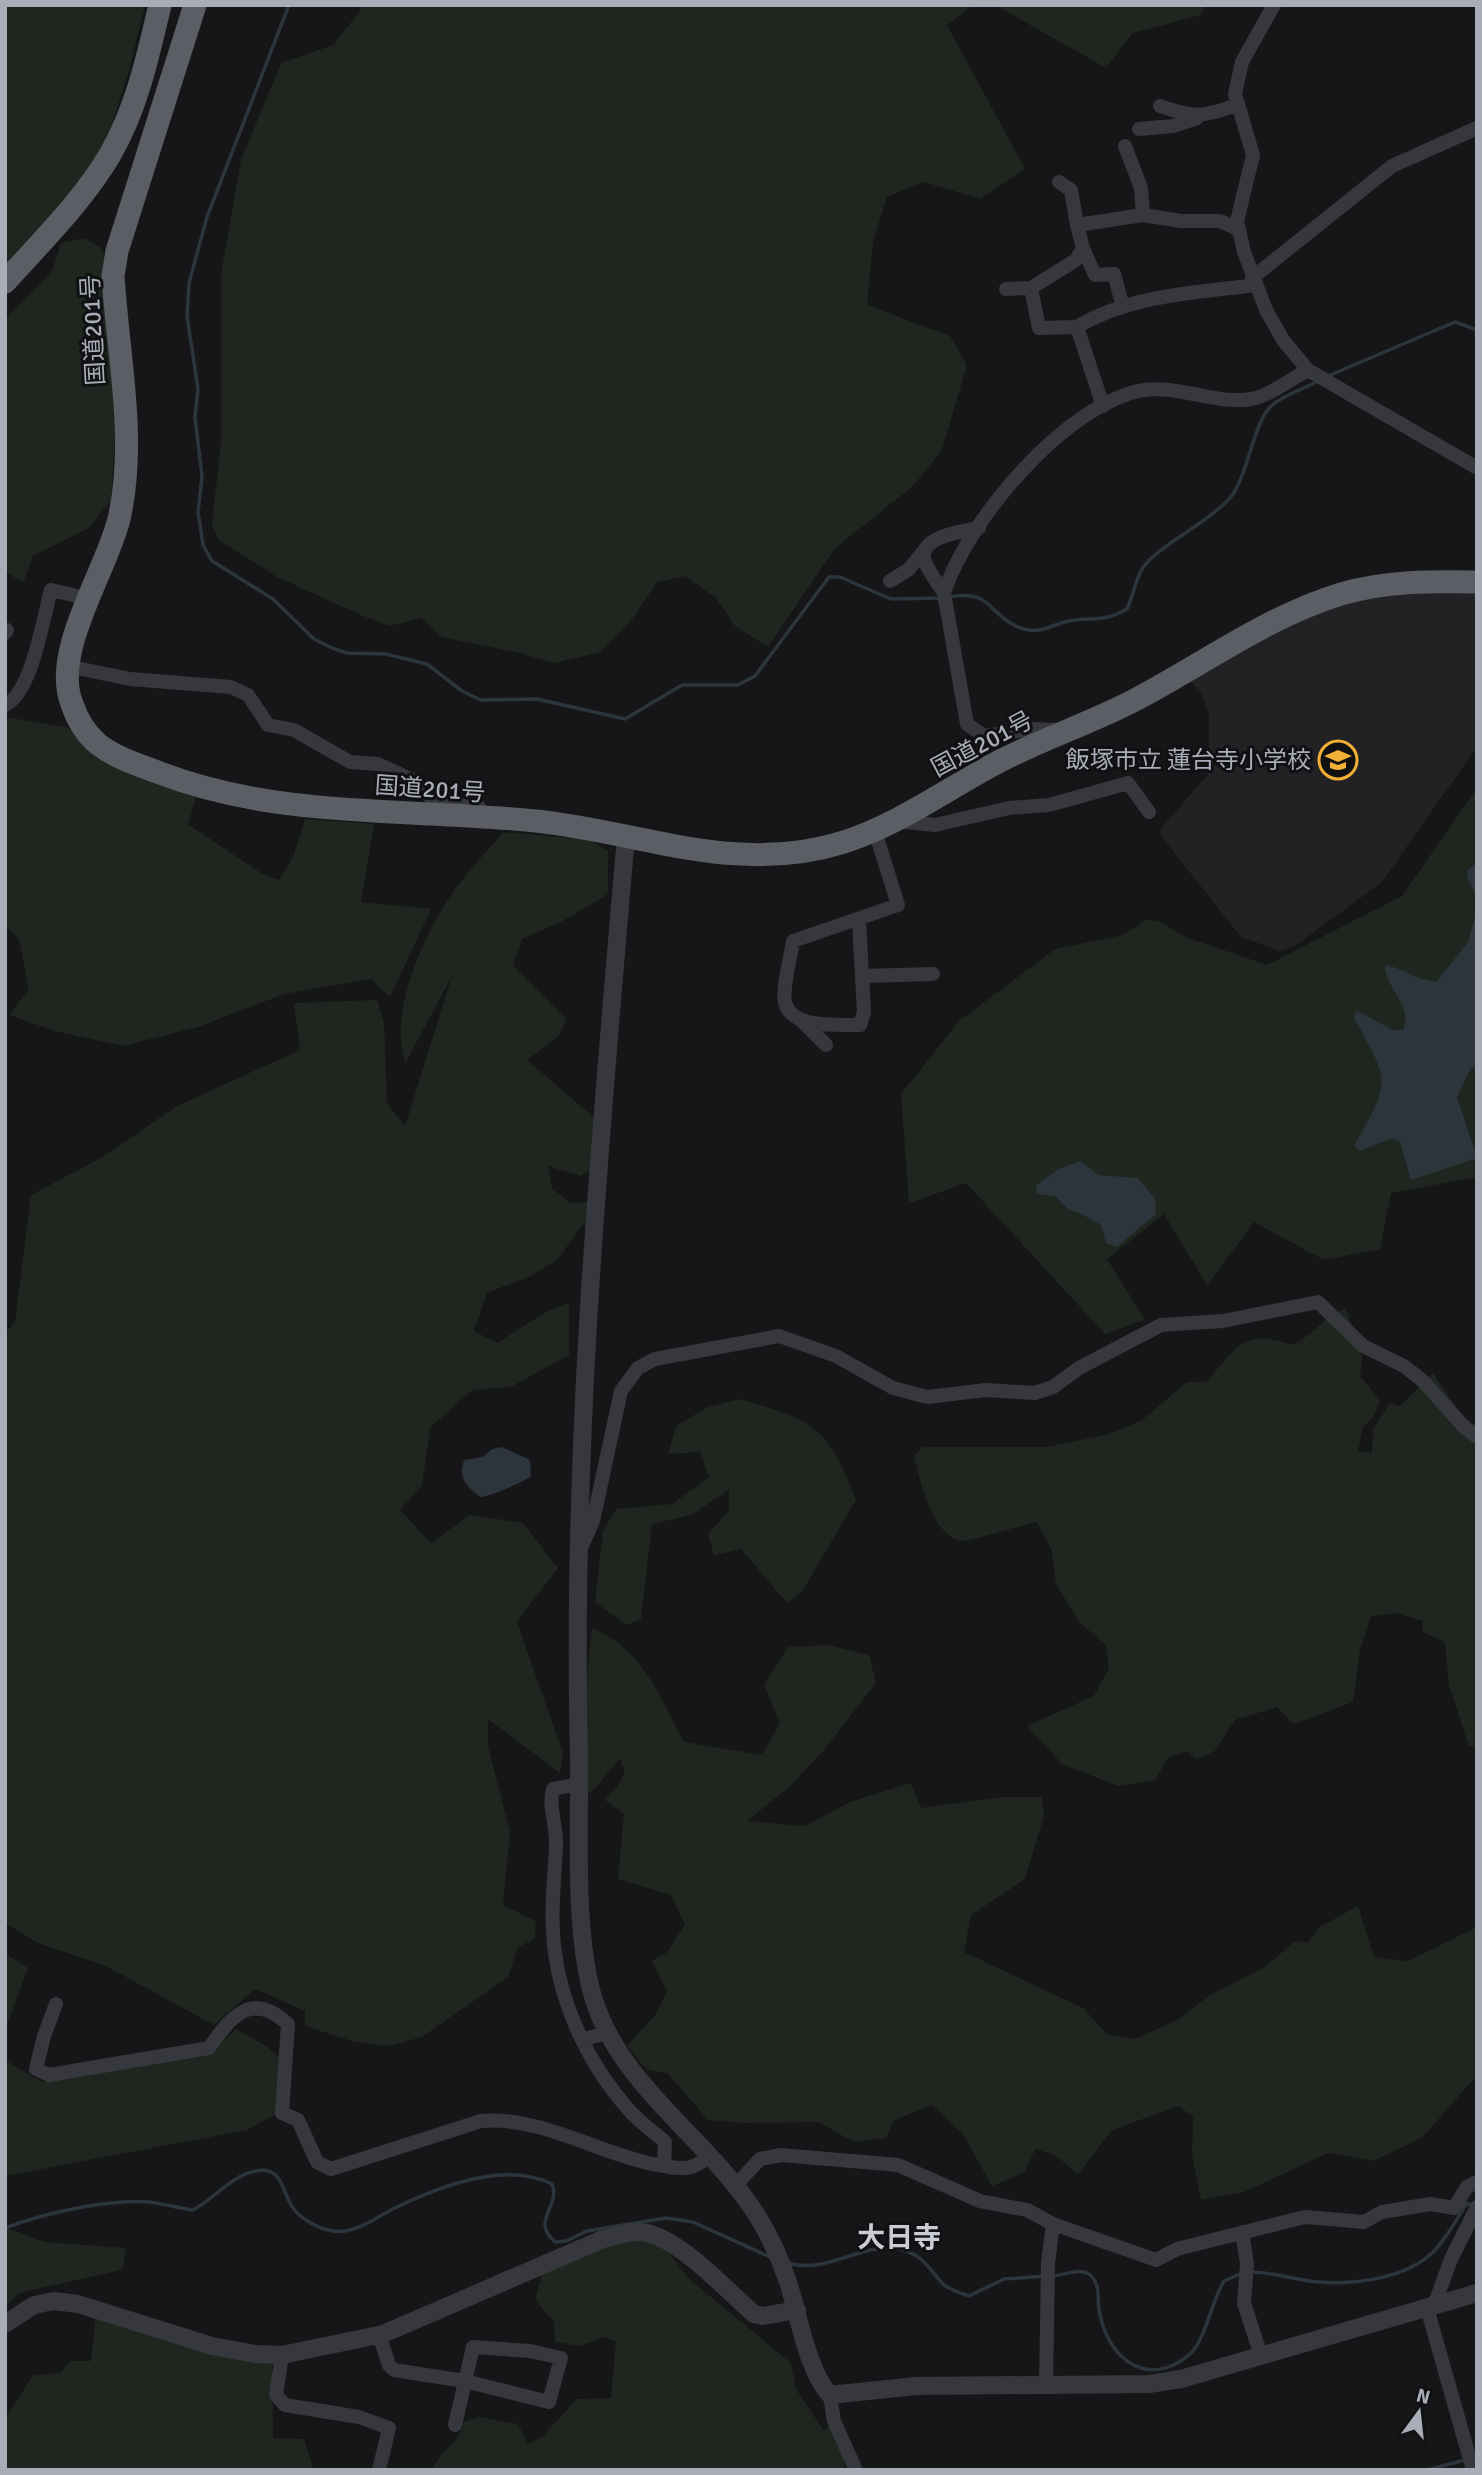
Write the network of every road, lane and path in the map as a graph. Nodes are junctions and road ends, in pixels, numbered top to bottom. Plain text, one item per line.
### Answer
1 (160, 5) edge
2 (195, 5) edge
3 (1274, 5) edge
4 (1237, 105) junction
5 (1160, 106) dead end
6 (1202, 117) junction
7 (1139, 128) dead end
8 (1477, 128) edge
9 (1125, 146) dead end
10 (1059, 182) dead end
11 (1143, 215) junction
12 (1077, 225) junction
13 (1238, 229) junction
14 (1083, 248) junction
15 (5, 282) edge
16 (1254, 282) junction
17 (1031, 288) junction
18 (1006, 289) dead end
19 (1123, 307) junction
20 (1077, 327) junction
21 (1308, 370) junction
22 (1103, 406) junction
23 (1477, 468) edge
24 (979, 527) junction
25 (924, 551) junction
26 (890, 581) dead end
27 (1477, 582) edge
28 (944, 593) junction
29 (90, 599) junction
30 (66, 666) junction
31 (5, 705) edge
32 (1065, 730) junction
33 (1149, 812) dead end
34 (483, 819) junction
35 (896, 820) junction
36 (875, 831) junction
37 (626, 836) junction
38 (859, 921) junction
39 (933, 974) dead end
40 (862, 976) junction
41 (799, 1018) junction
42 (826, 1045) dead end
43 (1477, 1437) edge
44 (578, 1554) junction
45 (579, 1784) junction
46 (57, 2004) dead end
47 (608, 2032) junction
48 (582, 2040) junction
49 (710, 2157) junction
50 (664, 2166) junction
51 (1477, 2182) edge
52 (734, 2187) junction
53 (1477, 2207) edge
54 (1053, 2224) junction
55 (1242, 2232) junction
56 (1477, 2293) edge
57 (1430, 2307) junction
58 (797, 2310) junction
59 (5, 2324) edge
60 (379, 2335) junction
61 (282, 2355) junction
62 (1261, 2356) junction
63 (465, 2381) junction
64 (1046, 2385) junction
65 (831, 2395) junction
66 (455, 2425) dead end
67 (379, 2470) edge
68 (856, 2470) edge
69 (1473, 2470) edge

1 - 15 highway
2 - 29 highway, 国道201号
3 - 4 street
4 - 6 street
4 - 13 street
5 - 6 street
6 - 7 street
8 - 16 street
9 - 11 street
10 - 12 street
11 - 12 street
11 - 13 street
12 - 14 street
13 - 16 street
14 - 17 street
14 - 19 street
16 - 19 street
16 - 21 street
17 - 18 street
17 - 20 street
19 - 20 street
20 - 22 street
21 - 22 street
21 - 23 street
22 - 24 street
24 - 25 street
24 - 28 street
25 - 26 street
25 - 28 street
27 - 32 highway, 国道201号
28 - 32 street
29 - 30 highway, 国道201号
29 - 31 street
30 - 34 street
30 - 34 highway, 国道201号
32 - 35 highway, 国道201号
33 - 35 street
34 - 37 highway, 国道201号
35 - 36 highway, 国道201号
36 - 37 highway, 国道201号
36 - 38 street
37 - 44 street
38 - 40 street
38 - 41 street
39 - 40 street
40 - 41 street
41 - 42 street
43 - 44 street
44 - 45 street
45 - 47 street
45 - 48 street
46 - 50 street
47 - 48 street
47 - 49 street
48 - 50 street
49 - 50 street
49 - 52 street
51 - 55 street
52 - 54 street
52 - 58 street
53 - 57 street
54 - 55 street
54 - 64 street
55 - 62 street
56 - 57 street
57 - 62 street
57 - 69 street
58 - 60 street
58 - 65 street
59 - 61 street
60 - 61 street
60 - 63 street
61 - 67 street
62 - 64 street
63 - 63 street
63 - 66 street
64 - 65 street
65 - 68 street

